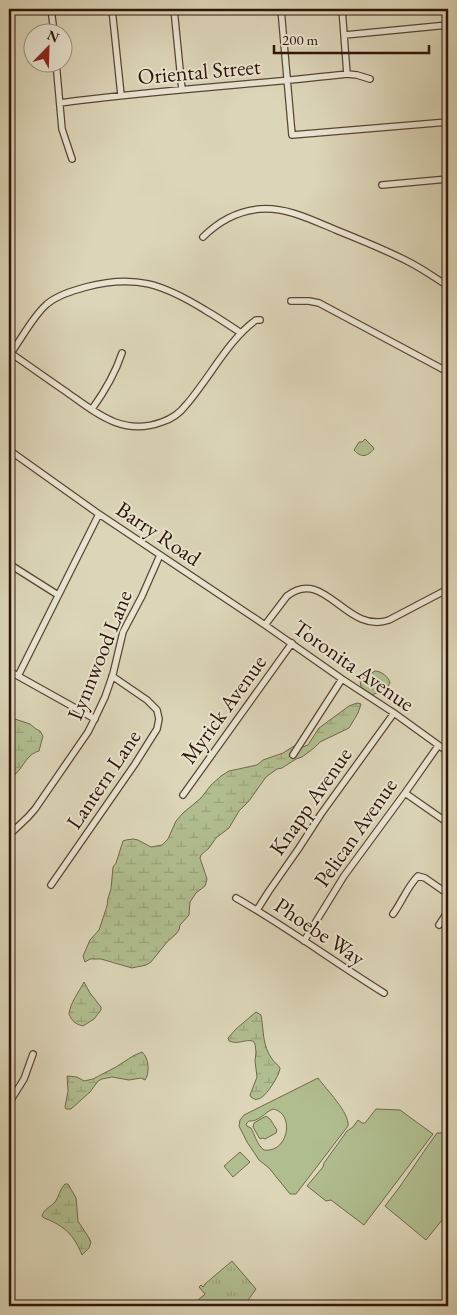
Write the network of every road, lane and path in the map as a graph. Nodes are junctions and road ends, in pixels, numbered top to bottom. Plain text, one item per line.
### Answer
1 (51, 9) edge
2 (112, 9) edge
3 (174, 9) edge
4 (281, 9) edge
5 (342, 9) edge
6 (53, 22) edge
7 (448, 25) edge
8 (345, 35) junction
9 (57, 72) edge
10 (348, 74) junction
11 (370, 79) dead end
12 (287, 81) junction
13 (182, 90) junction
14 (121, 95) junction
15 (60, 102) junction
16 (448, 122) edge
17 (72, 159) dead end
18 (448, 179) edge
19 (382, 185) dead end
20 (203, 237) dead end
21 (448, 286) edge
22 (291, 301) dead end
23 (260, 320) dead end
24 (241, 333) junction
25 (10, 352) edge
26 (122, 353) dead end
27 (448, 372) edge
28 (92, 410) junction
29 (9, 450) edge
30 (99, 514) junction
31 (160, 555) junction
32 (9, 564) edge
33 (448, 589) edge
34 (58, 595) junction
35 (265, 624) junction
36 (292, 643) junction
37 (9, 671) edge
38 (18, 676) junction
39 (112, 676) junction
40 (342, 679) junction
41 (394, 713) junction
42 (95, 718) junction
43 (438, 746) junction
44 (448, 752) edge
45 (293, 755) dead end
46 (405, 793) junction
47 (183, 795) dead end
48 (448, 822) edge
49 (9, 835) edge
50 (51, 885) dead end
51 (448, 894) edge
52 (236, 898) dead end
53 (257, 910) junction
54 (448, 911) edge
55 (393, 914) dead end
56 (439, 925) dead end
57 (304, 940) junction
58 (384, 993) dead end
59 (33, 1054) dead end
60 (9, 1102) edge

1 - 6 street
2 - 14 street
3 - 13 street
4 - 12 street
5 - 8 street
7 - 8 street
8 - 10 street
9 - 15 street
10 - 11 street, Oriental Street
10 - 12 street, Oriental Street
12 - 13 street, Oriental Street
12 - 16 street
13 - 14 street, Oriental Street
14 - 15 street, Oriental Street
15 - 17 street
18 - 19 street
20 - 21 street
22 - 27 street
23 - 24 street
24 - 25 street
24 - 28 street
25 - 28 street
26 - 28 street
29 - 30 street, Barry Road
30 - 31 street, Barry Road
30 - 34 street
31 - 35 street, Barry Road
31 - 39 street, Lynnwood Lane
32 - 34 street
33 - 35 street
34 - 38 street
35 - 36 street, Toronita Avenue
36 - 40 street, Toronita Avenue
36 - 47 street, Myrick Avenue
37 - 38 street
38 - 42 street
39 - 42 street, Lynnwood Lane
39 - 50 street, Lantern Lane
40 - 41 street, Toronita Avenue
40 - 45 street
41 - 43 street, Toronita Avenue
41 - 53 street, Knapp Avenue
42 - 49 street, Lynnwood Lane
43 - 44 street, Toronita Avenue
43 - 46 street, Pelican Avenue
46 - 48 street
46 - 57 street, Pelican Avenue
51 - 55 street
52 - 53 street, Phoebe Way
53 - 57 street, Phoebe Way
54 - 56 street
57 - 58 street, Phoebe Way
59 - 60 street

